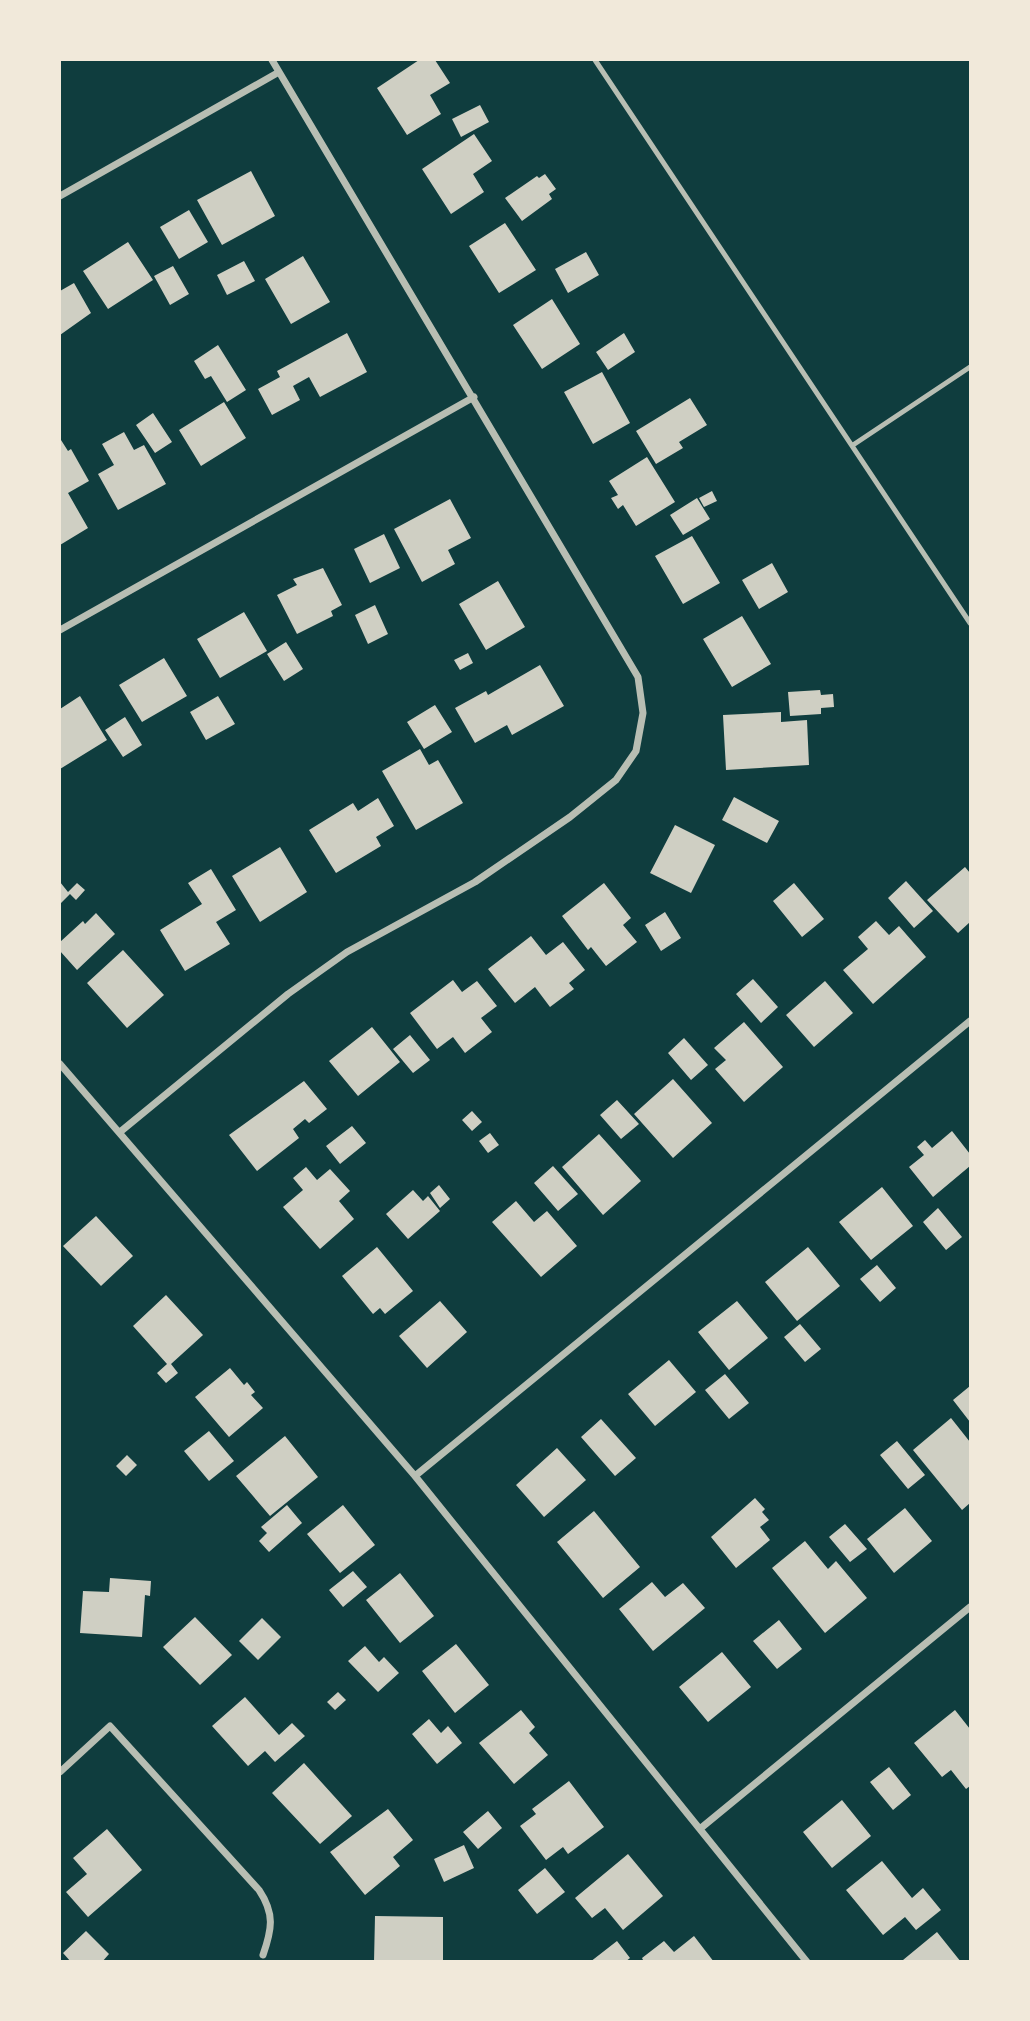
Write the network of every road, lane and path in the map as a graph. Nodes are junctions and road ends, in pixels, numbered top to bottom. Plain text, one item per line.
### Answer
1 (272, 60) edge
2 (595, 60) edge
3 (279, 72) junction
4 (60, 196) edge
5 (971, 367) edge
6 (474, 397) junction
7 (853, 445) junction
8 (971, 624) edge
9 (60, 629) edge
10 (971, 1021) edge
11 (60, 1064) edge
12 (120, 1132) junction
13 (415, 1476) junction
14 (971, 1607) edge
15 (60, 1772) edge
16 (701, 1828) junction
17 (262, 1955) dead end
18 (807, 1962) edge

1 - 3 street
2 - 7 lane
3 - 4 street
3 - 6 street
5 - 7 lane
6 - 9 street
6 - 12 street
7 - 8 lane
10 - 13 street
11 - 12 street
12 - 13 street
13 - 16 street
14 - 16 street
15 - 17 street
16 - 18 street

